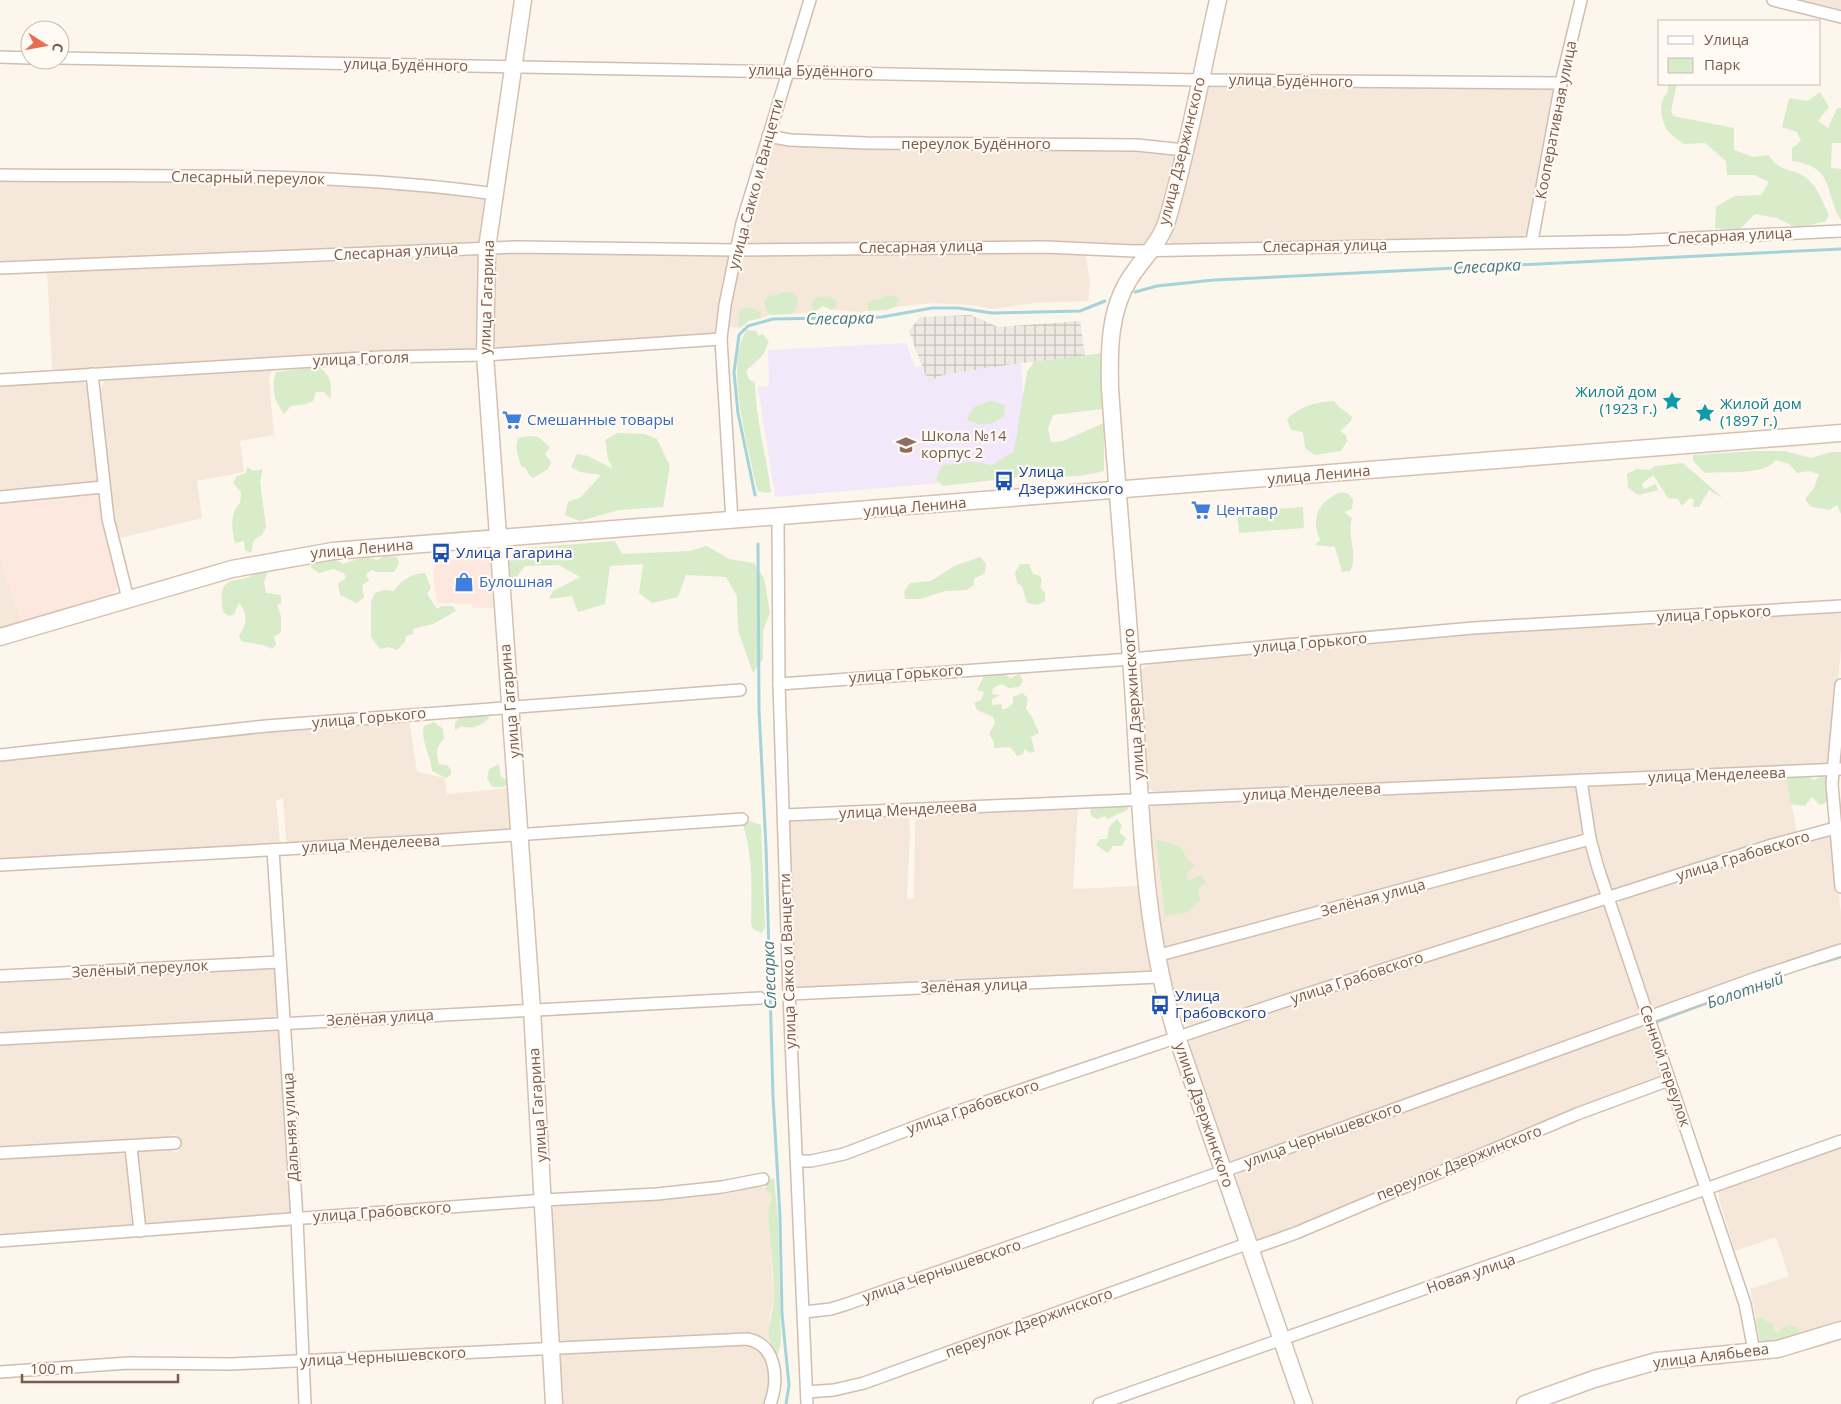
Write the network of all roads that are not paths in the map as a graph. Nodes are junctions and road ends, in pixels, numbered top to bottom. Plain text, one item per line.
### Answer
1 (523, 0) edge
2 (810, 0) edge
3 (1218, 0) edge
4 (1581, 0) edge
5 (1772, 0) edge
6 (1841, 17) edge
7 (0, 57) edge
8 (20, 58) edge
9 (70, 58) edge
10 (513, 66) junction
11 (787, 70) junction
12 (1200, 80) junction
13 (1561, 83) junction
14 (768, 136) junction
15 (1184, 150) junction
16 (0, 175) edge
17 (495, 194) junction
18 (1841, 231) edge
19 (1532, 241) junction
20 (487, 248) junction
21 (736, 250) junction
22 (1153, 250) junction
23 (0, 268) edge
24 (721, 339) junction
25 (485, 355) junction
26 (92, 374) junction
27 (0, 380) edge
28 (1841, 433) edge
29 (103, 487) junction
30 (1117, 491) junction
31 (0, 497) edge
32 (778, 518) junction
33 (732, 521) junction
34 (497, 539) junction
35 (128, 599) junction
36 (1841, 606) edge
37 (0, 637) edge
38 (1131, 659) junction
39 (779, 684) junction
40 (1841, 685) edge
41 (740, 690) dead end
42 (510, 707) junction
43 (0, 754) edge
44 (1837, 770) edge
45 (1581, 780) junction
46 (1140, 800) junction
47 (784, 815) junction
48 (742, 819) dead end
49 (1835, 828) junction
50 (521, 835) junction
51 (1590, 839) junction
52 (273, 850) junction
53 (0, 865) edge
54 (1841, 887) edge
55 (1608, 898) junction
56 (1841, 950) edge
57 (1156, 956) junction
58 (280, 962) junction
59 (0, 976) edge
60 (1159, 977) junction
61 (788, 994) junction
62 (760, 998) dead end
63 (532, 1009) junction
64 (1648, 1017) junction
65 (285, 1023) junction
66 (1177, 1037) junction
67 (0, 1039) edge
68 (1669, 1080) junction
69 (1841, 1141) edge
70 (175, 1143) dead end
71 (131, 1147) junction
72 (0, 1153) edge
73 (797, 1161) junction
74 (1224, 1171) junction
75 (764, 1179) dead end
76 (1708, 1189) junction
77 (544, 1200) junction
78 (297, 1218) junction
79 (140, 1231) junction
80 (0, 1241) edge
81 (1250, 1246) junction
82 (804, 1312) junction
83 (1841, 1330) edge
84 (1281, 1338) junction
85 (552, 1350) junction
86 (1754, 1351) junction
87 (302, 1361) junction
88 (0, 1372) edge
89 (807, 1392) junction
90 (305, 1404) edge
91 (554, 1404) edge
92 (770, 1404) edge
93 (808, 1404) edge
94 (1099, 1404) edge
95 (1304, 1404) edge
96 (1525, 1404) edge

1 - 10 main road, улица Гагарина
2 - 11 street, улица Сакко и Ванцетти
3 - 12 main road, улица Дзержинского
4 - 13 street, Кооперативная улица
5 - 6 street
7 - 8 street
9 - 10 street, улица Будённого
10 - 11 street, улица Будённого
10 - 17 main road, улица Гагарина
11 - 12 street, улица Будённого
11 - 14 street, улица Сакко и Ванцетти
12 - 13 street, улица Будённого
12 - 15 main road, улица Дзержинского
13 - 19 street, Кооперативная улица
14 - 15 street, переулок Будённого
14 - 21 street, улица Сакко и Ванцетти
15 - 22 main road, улица Дзержинского
16 - 17 street, Слесарный переулок
17 - 20 main road, улица Гагарина
18 - 19 street, Слесарная улица
19 - 22 street, Слесарная улица
20 - 21 street, Слесарная улица
20 - 23 street, Слесарная улица
20 - 25 main road, улица Гагарина
21 - 22 street, Слесарная улица
21 - 24 street, улица Сакко и Ванцетти
22 - 30 main road, улица Дзержинского
24 - 25 street, улица Гоголя
24 - 33 street, улица Сакко и Ванцетти
25 - 26 street, улица Гоголя
25 - 34 main road, улица Гагарина
26 - 27 street, улица Гоголя
26 - 29 street
28 - 30 main road, улица Ленина
29 - 31 street
29 - 35 street
30 - 32 main road, улица Ленина
30 - 38 main road, улица Дзержинского
32 - 33 main road, улица Ленина
32 - 39 street, улица Сакко и Ванцетти
33 - 34 main road, улица Ленина
34 - 35 main road, улица Ленина
34 - 42 main road, улица Гагарина
35 - 37 main road, улица Ленина
36 - 38 street, улица Горького
38 - 39 street, улица Горького
38 - 46 main road, улица Дзержинского
39 - 47 street, улица Сакко и Ванцетти
40 - 44 street
41 - 42 street, улица Горького
42 - 43 street, улица Горького
42 - 50 main road, улица Гагарина
44 - 45 street, улица Менделеева
44 - 49 street
45 - 46 street, улица Менделеева
45 - 51 street, Сенной переулок
46 - 47 street, улица Менделеева
46 - 57 main road, улица Дзержинского
47 - 61 street, улица Сакко и Ванцетти
48 - 50 street, улица Менделеева
49 - 54 street
49 - 55 street, улица Грабовского
50 - 52 street, улица Менделеева
50 - 63 main road, улица Гагарина
51 - 55 street, Сенной переулок
51 - 57 street, Зелёная улица
52 - 53 street, улица Менделеева
52 - 58 street, Дальняя улица
55 - 64 street, Сенной переулок
55 - 66 street, улица Грабовского
56 - 64 street, улица Чернышевского
57 - 60 main road, улица Дзержинского
58 - 59 street, Зелёный переулок
58 - 65 street, Дальняя улица
60 - 61 street, Зелёная улица
60 - 66 main road, улица Дзержинского
61 - 73 street, улица Сакко и Ванцетти
62 - 63 street, Зелёная улица
63 - 65 street, Зелёная улица
63 - 77 main road, улица Гагарина
64 - 68 street, Сенной переулок
64 - 74 street, улица Чернышевского
65 - 67 street, Зелёная улица
65 - 78 street, Дальняя улица
66 - 73 street, улица Грабовского
66 - 74 main road, улица Дзержинского
68 - 76 street, Сенной переулок
68 - 81 street, переулок Дзержинского
69 - 76 street, Новая улица
70 - 71 street
71 - 72 street
71 - 79 street
73 - 82 street, улица Сакко и Ванцетти
74 - 81 main road, улица Дзержинского
74 - 82 street, улица Чернышевского
75 - 77 street, улица Грабовского
76 - 84 street, Новая улица
76 - 86 street, Сенной переулок
77 - 78 street, улица Грабовского
77 - 85 main road, улица Гагарина
78 - 79 street, улица Грабовского
78 - 87 street, Дальняя улица
79 - 80 street, улица Грабовского
81 - 84 main road, улица Дзержинского
81 - 89 street, переулок Дзержинского
82 - 89 street, улица Сакко и Ванцетти
83 - 86 main road, улица Алябьева
84 - 94 street, Новая улица
84 - 95 main road, улица Дзержинского
85 - 87 street, улица Чернышевского
85 - 91 main road, улица Гагарина
85 - 92 street, улица Чернышевского
86 - 96 main road, улица Алябьева
87 - 88 street, улица Чернышевского
87 - 90 street, Дальняя улица
89 - 93 street, улица Сакко и Ванцетти

